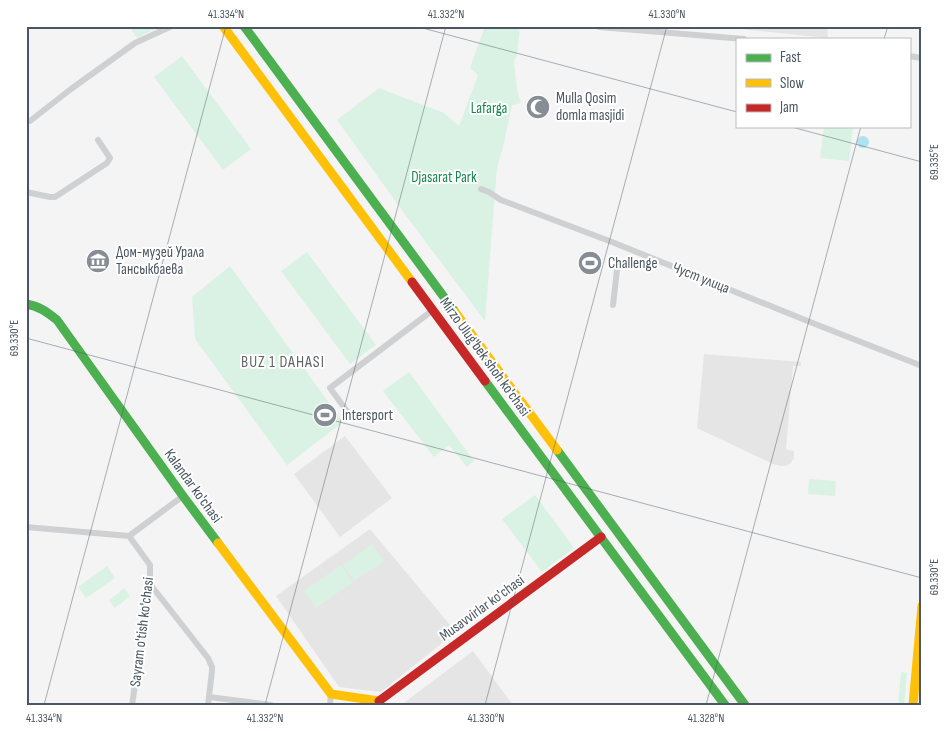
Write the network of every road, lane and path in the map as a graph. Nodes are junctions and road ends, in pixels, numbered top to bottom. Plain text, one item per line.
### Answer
1 (172, 26) edge
2 (223, 26) edge
3 (244, 26) edge
4 (599, 26) edge
5 (673, 29) edge
6 (737, 38) edge
7 (26, 121) edge
8 (98, 140) dead end
9 (481, 189) dead end
10 (26, 192) edge
11 (618, 260) dead end
12 (26, 304) edge
13 (613, 304) dead end
14 (433, 310) junction
15 (922, 366) edge
16 (349, 414) dead end
17 (586, 489) junction
18 (182, 496) junction
19 (572, 498) junction
20 (26, 527) edge
21 (129, 536) junction
22 (601, 537) junction
23 (150, 584) junction
24 (922, 606) edge
25 (331, 694) junction
26 (209, 697) junction
27 (914, 700) edge
28 (378, 703) edge
29 (922, 703) edge
30 (132, 705) edge
31 (208, 705) edge
32 (271, 705) edge
33 (330, 705) edge
34 (725, 705) edge
35 (745, 705) edge

1 - 7 street
2 - 14 main road, Mirzo Ulug'bek shoh ko'chasi
3 - 17 main road, Mirzo Ulug'bek shoh ko'chasi
4 - 5 street
5 - 6 street
8 - 10 street
9 - 15 street, Чуст улица
11 - 13 street
12 - 18 main road, Kalandar ko'chasi
14 - 16 street
14 - 19 main road, Mirzo Ulug'bek shoh ko'chasi
17 - 19 main road
17 - 35 main road, Mirzo Ulug'bek shoh ko'chasi
18 - 21 street
18 - 25 main road, Kalandar ko'chasi
19 - 22 main road, Mirzo Ulug'bek shoh ko'chasi
20 - 21 street
21 - 23 street, Sayram o'tish ko'chasi
22 - 28 main road, Musavvirlar ko'chasi
22 - 34 main road, Mirzo Ulug'bek shoh ko'chasi
23 - 26 street
23 - 30 street, Sayram o'tish ko'chasi
24 - 27 main road
25 - 28 main road
25 - 33 street
26 - 31 street
26 - 32 street
27 - 29 main road

